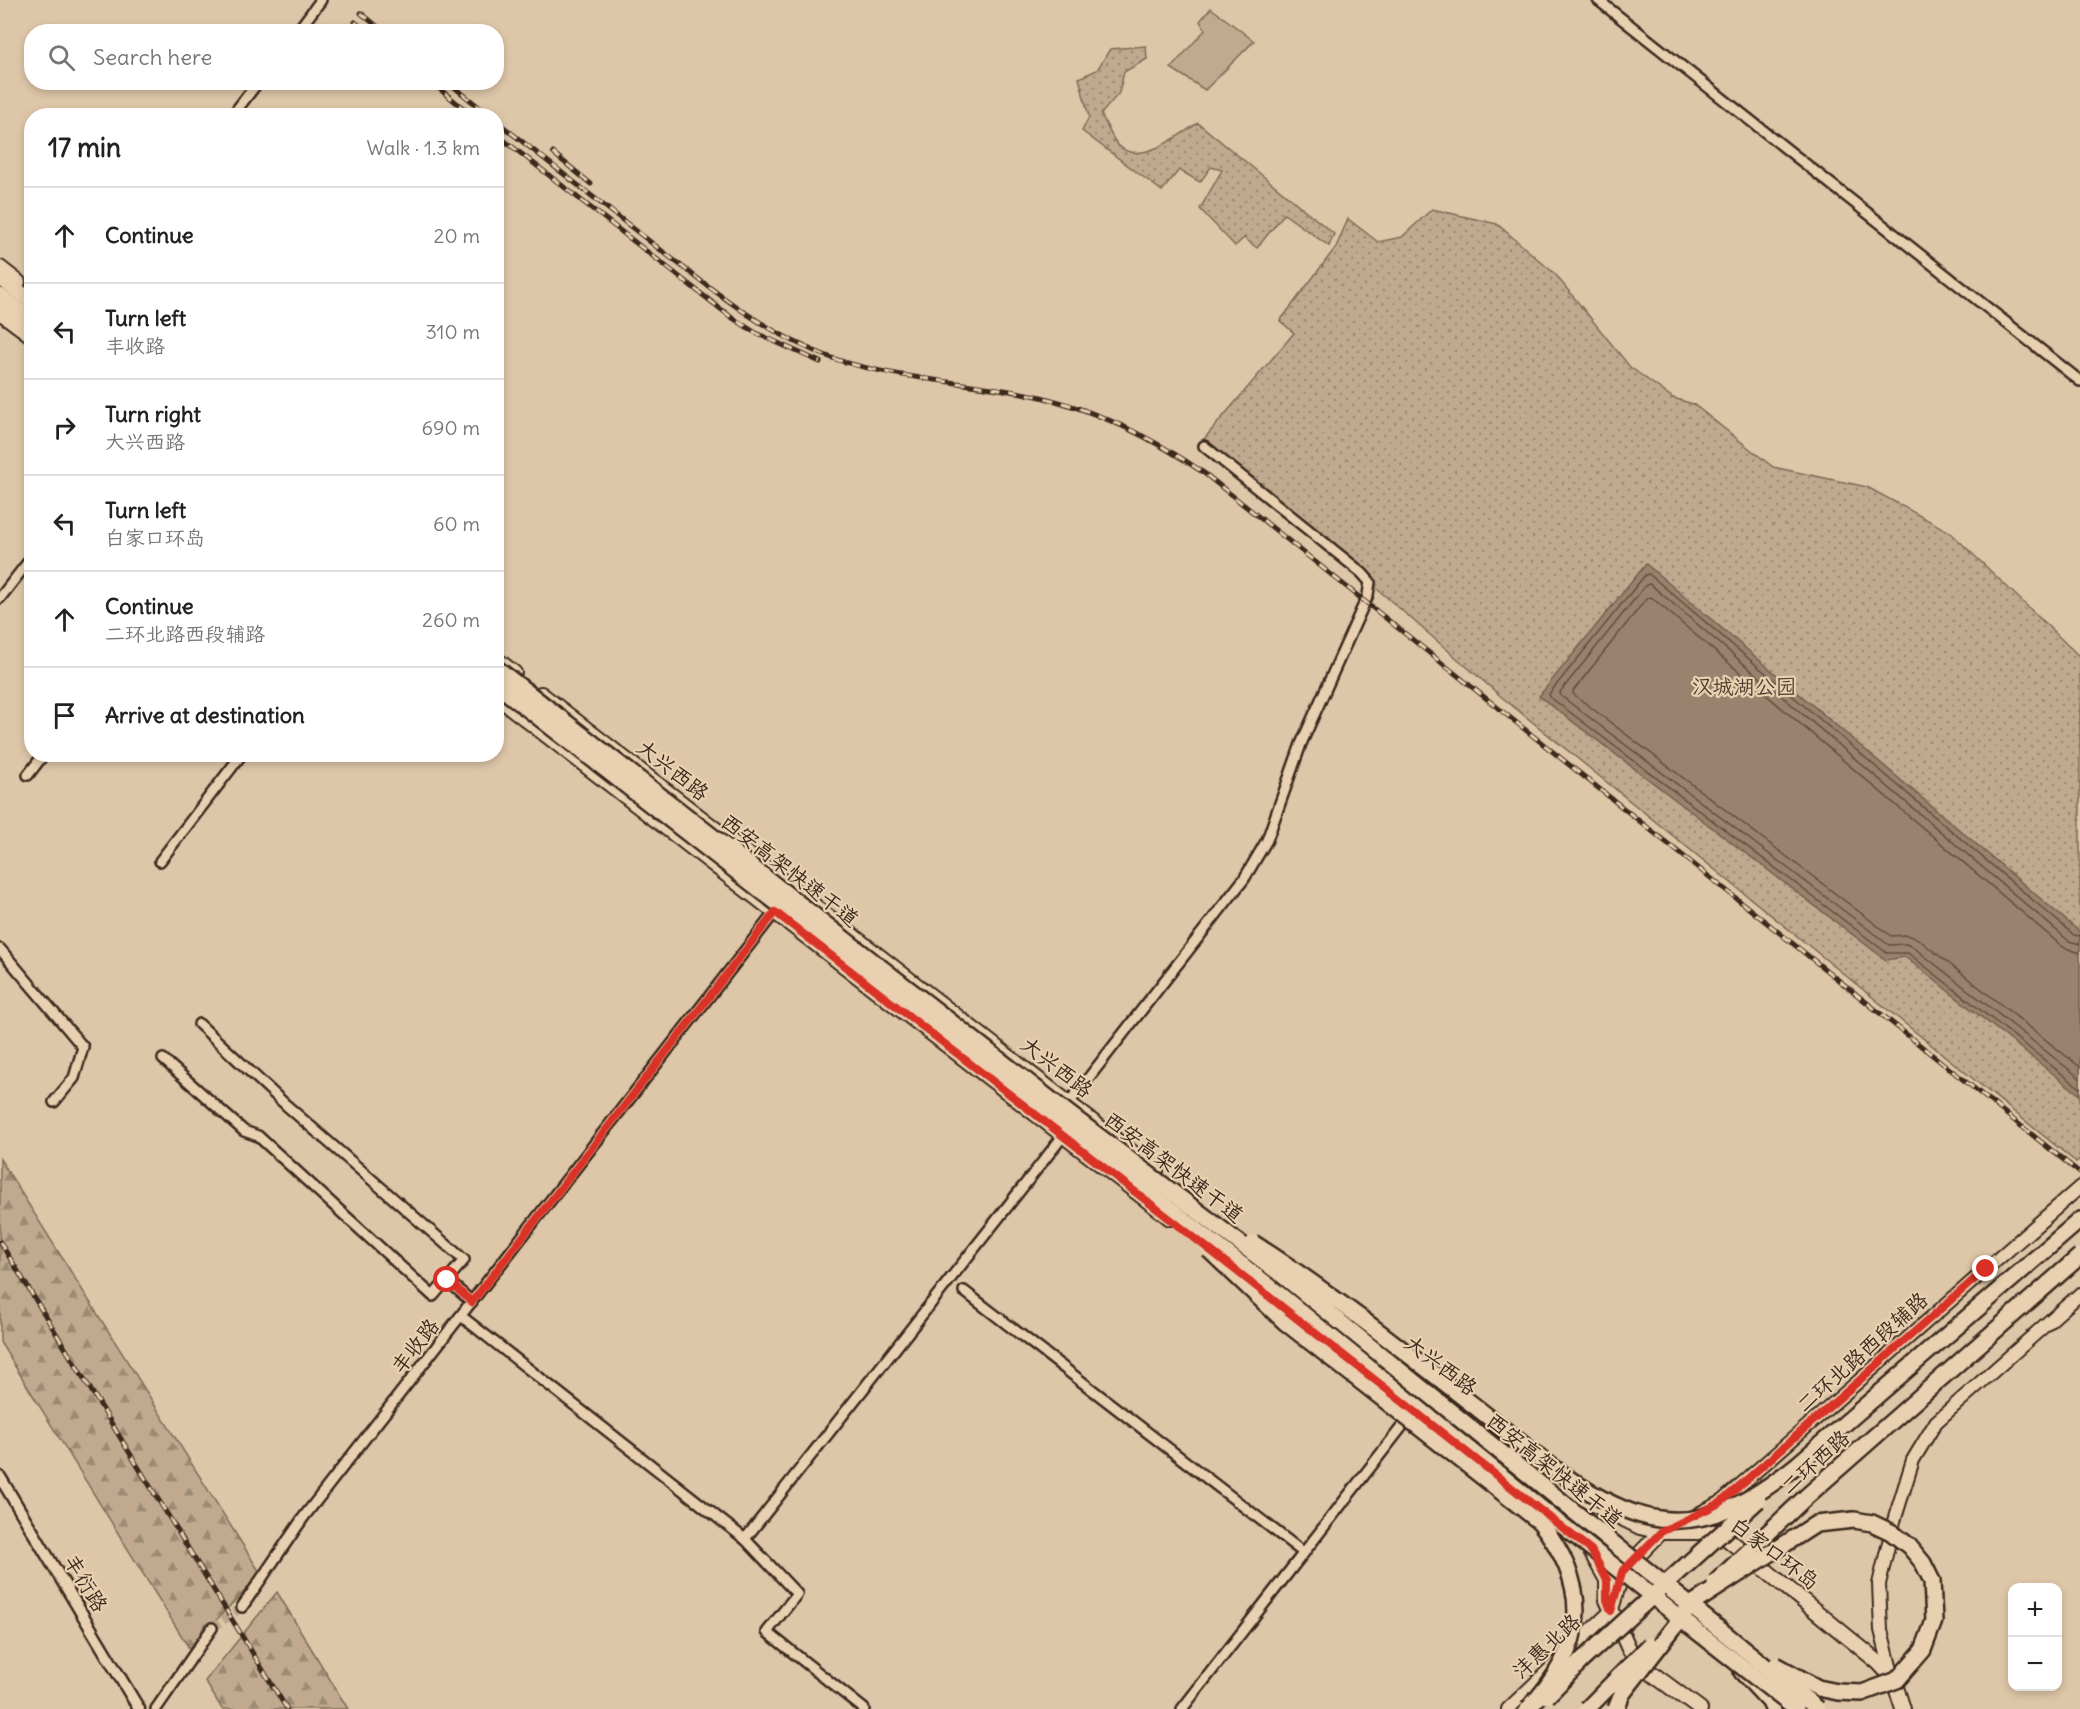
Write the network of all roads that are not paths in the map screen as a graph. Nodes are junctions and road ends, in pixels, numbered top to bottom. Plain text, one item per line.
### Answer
1 (321, 0) edge
2 (1598, 0) edge
3 (303, 24) edge
4 (252, 90) edge
5 (238, 108) edge
6 (0, 268) edge
7 (0, 277) edge
8 (24, 287) edge
9 (0, 296) edge
10 (24, 296) edge
11 (0, 312) edge
12 (24, 315) edge
13 (24, 330) edge
14 (2080, 381) edge
15 (1204, 446) dead end
16 (24, 568) edge
17 (0, 598) edge
18 (504, 665) edge
19 (504, 674) edge
20 (504, 690) edge
21 (504, 702) edge
22 (38, 762) edge
23 (236, 762) edge
24 (28, 775) dead end
25 (160, 861) dead end
26 (775, 912) junction
27 (0, 949) edge
28 (199, 1024) dead end
29 (163, 1059) dead end
30 (54, 1102) dead end
31 (1069, 1103) junction
32 (1063, 1136) junction
33 (2080, 1187) edge
34 (1157, 1189) junction
35 (2080, 1220) edge
36 (2080, 1256) edge
37 (447, 1280) junction
38 (964, 1291) dead end
39 (2080, 1294) edge
40 (472, 1302) junction
41 (461, 1316) junction
42 (1414, 1411) junction
43 (1798, 1464) junction
44 (0, 1477) edge
45 (1661, 1532) junction
46 (745, 1539) junction
47 (1304, 1553) junction
48 (1692, 1604) junction
49 (242, 1607) tunnel mouth
50 (1611, 1611) junction
51 (212, 1628) tunnel mouth
52 (1720, 1651) junction
53 (1744, 1651) junction
54 (1893, 1678) junction
55 (1899, 1705) edge
56 (139, 1709) edge
57 (156, 1709) edge
58 (864, 1709) edge
59 (1182, 1709) edge
60 (1508, 1709) edge
61 (1528, 1709) edge
62 (1535, 1709) edge
63 (1587, 1709) edge
64 (1616, 1709) edge
65 (1700, 1709) edge
66 (1773, 1709) edge
67 (1796, 1709) edge
68 (1818, 1709) edge

1 - 3 street
2 - 14 street
4 - 5 street
6 - 8 main road
7 - 10 highway
9 - 12 highway
11 - 13 main road
15 - 31 street
16 - 17 street
18 - 31 main road, 大兴西路
19 - 34 highway, 西安高架快速干道, bridge
20 - 34 highway, 西安高架快速干道, bridge
21 - 26 main road
22 - 24 street
23 - 25 street
26 - 32 main road
26 - 40 street, 丰收路
27 - 30 street
28 - 37 street
29 - 37 street
31 - 45 main road, 大兴西路
32 - 42 main road
32 - 46 street
33 - 45 main road, 二环北路西段辅路
34 - 43 highway, bridge
34 - 52 highway, 西安高架快速干道, bridge
34 - 53 highway, 西安高架快速干道, bridge
34 - 61 highway, bridge
35 - 43 highway, 二环西路
36 - 48 highway, 二环西路, bridge
37 - 40 street
38 - 47 street
39 - 54 main road
40 - 41 street, 丰收路
41 - 46 street
41 - 49 street, 丰收路
42 - 47 street
42 - 50 main road
43 - 62 highway, 二环西路, bridge
44 - 56 street, 丰衍路
45 - 50 main road
45 - 54 main road, 白家口环岛
46 - 58 street
47 - 59 street
48 - 53 highway, bridge
48 - 63 highway, 二环西路, bridge
48 - 64 highway, bridge
50 - 60 main road, 沣惠北路
50 - 65 main road
51 - 57 street
52 - 66 highway, bridge
52 - 67 highway, 西安高架快速干道, bridge
53 - 68 highway, 西安高架快速干道, bridge
54 - 55 main road, 白家口环岛

